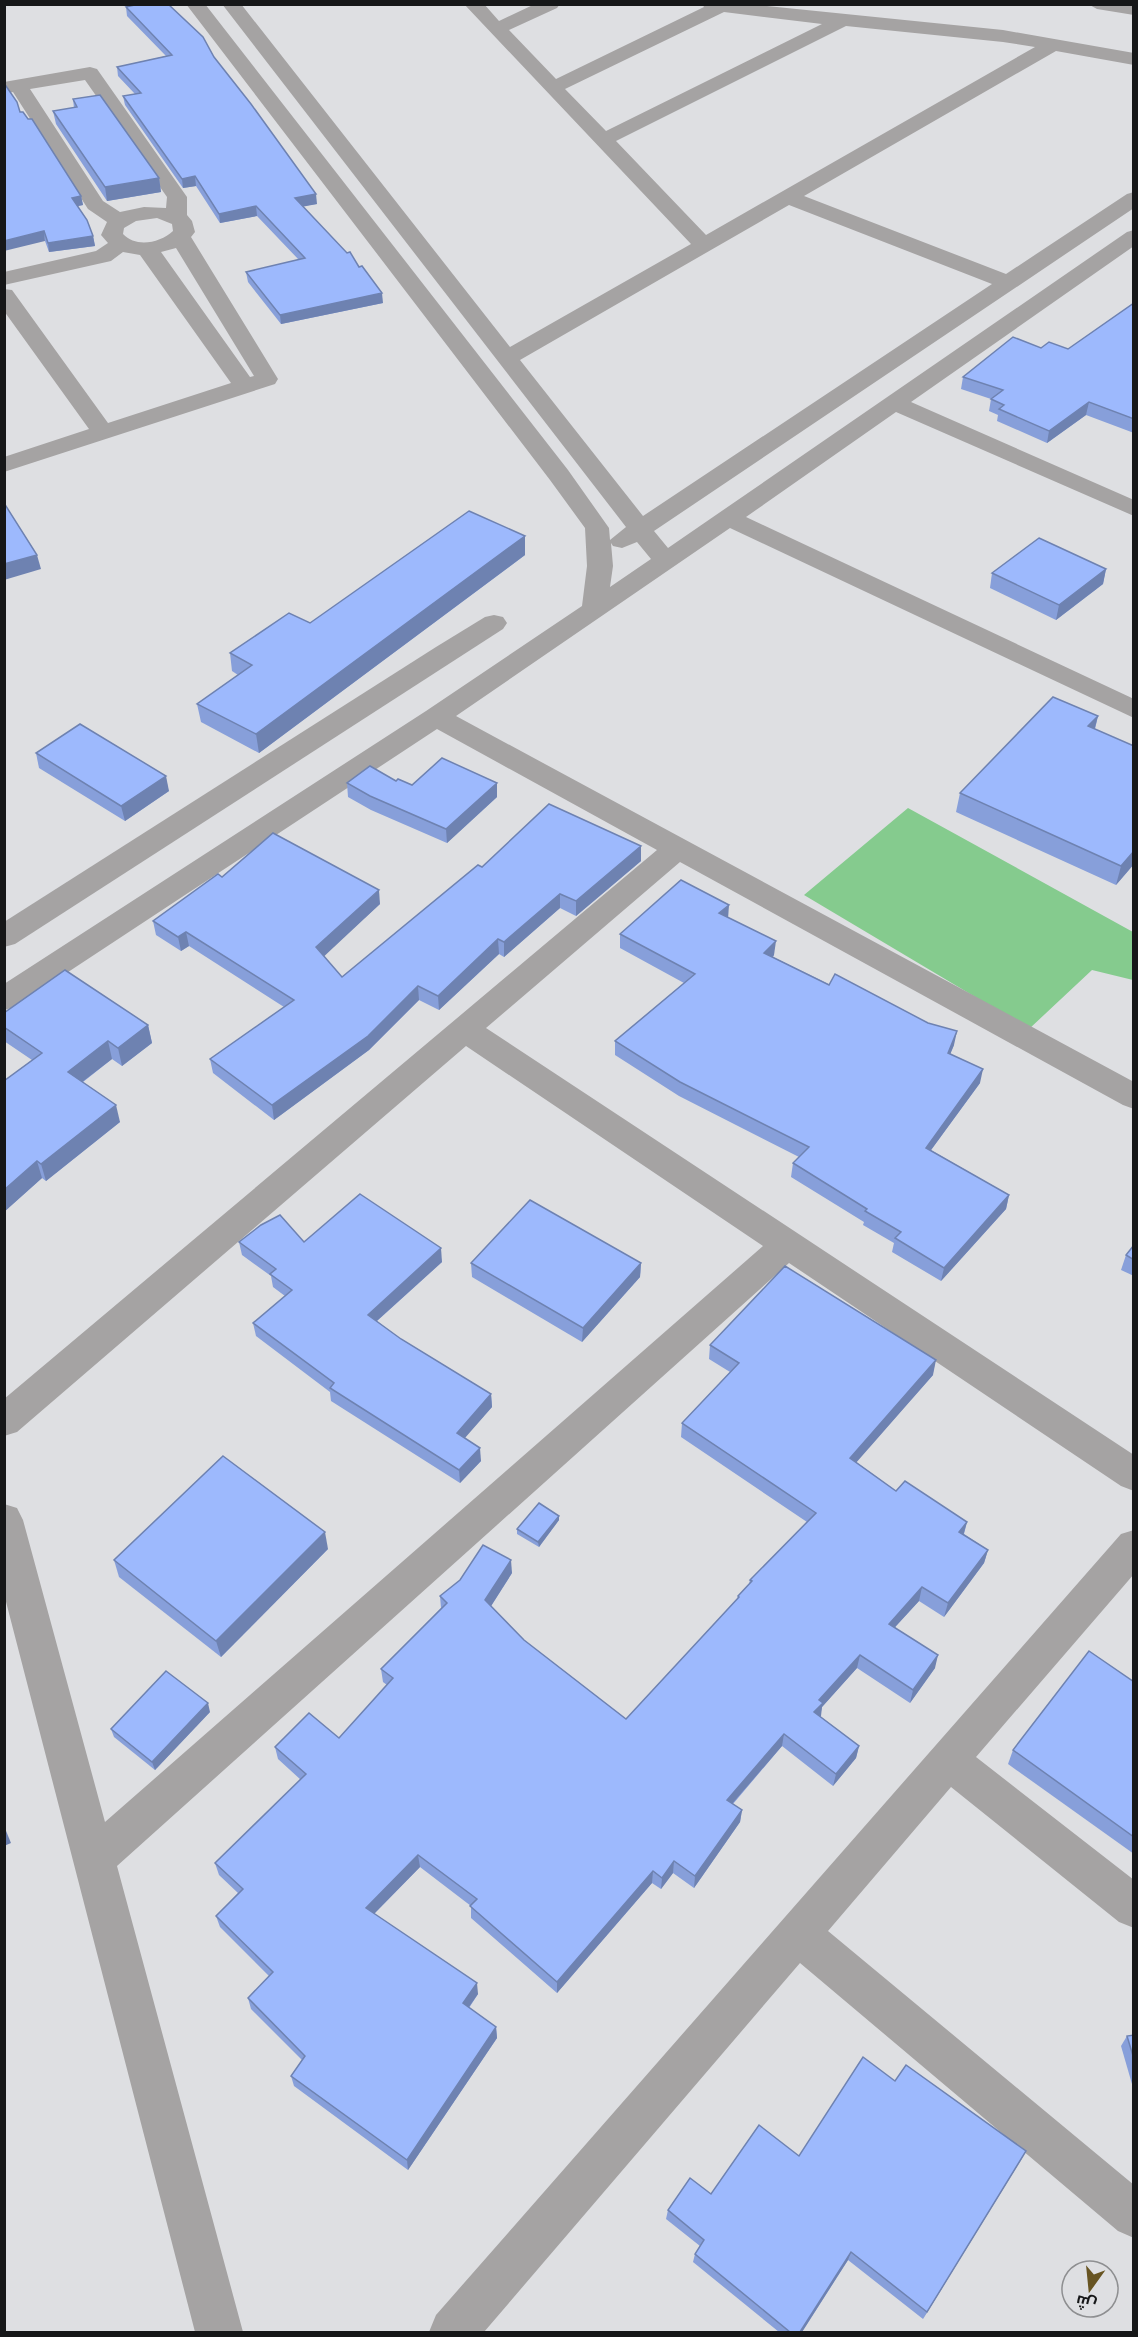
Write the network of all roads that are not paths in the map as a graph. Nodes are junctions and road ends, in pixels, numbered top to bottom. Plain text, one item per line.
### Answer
1 (195, 4) edge
2 (473, 4) edge
3 (551, 4) edge
4 (1097, 4) edge
5 (716, 5) edge
6 (240, 7) edge
7 (1134, 10) edge
8 (843, 21) junction
9 (497, 30) junction
10 (1054, 44) junction
11 (1134, 59) edge
12 (11, 87) edge
13 (553, 88) junction
14 (603, 140) junction
15 (788, 197) junction
16 (1134, 198) edge
17 (119, 221) junction
18 (178, 227) junction
19 (1134, 236) edge
20 (121, 243) junction
21 (704, 245) junction
22 (144, 248) junction
23 (4, 279) edge
24 (1007, 282) junction
25 (4, 295) edge
26 (506, 359) junction
27 (245, 386) junction
28 (894, 403) junction
29 (102, 432) junction
30 (4, 465) edge
31 (1134, 509) edge
32 (728, 518) junction
33 (640, 529) junction
34 (599, 556) junction
35 (665, 561) junction
36 (594, 609) junction
37 (494, 623) dead end
38 (1134, 710) edge
39 (436, 717) junction
40 (677, 849) junction
41 (4, 937) edge
42 (4, 999) edge
43 (464, 1029) junction
44 (1134, 1097) edge
45 (787, 1245) junction
46 (4, 1421) edge
47 (1134, 1475) edge
48 (4, 1520) edge
49 (1134, 1546) edge
50 (948, 1760) junction
51 (94, 1859) junction
52 (1134, 1907) edge
53 (798, 1933) junction
54 (1134, 2215) edge
55 (219, 2332) edge
56 (453, 2332) edge

1 - 34 street
2 - 9 street
3 - 9 street
4 - 7 street
5 - 8 street
5 - 13 street
6 - 26 street
8 - 10 street
8 - 14 street
9 - 13 street
10 - 11 street
10 - 15 street
12 - 17 street
12 - 18 street
13 - 14 street
14 - 21 street
15 - 21 street
15 - 24 street
16 - 24 street
17 - 18 street
17 - 20 street
18 - 22 street
18 - 27 street
19 - 28 street
20 - 22 street
20 - 23 street
21 - 26 street
22 - 27 street
24 - 33 street
25 - 29 street
26 - 33 street
27 - 29 street
28 - 31 street
28 - 32 street
29 - 30 street
32 - 35 street
32 - 38 street
33 - 34 street
33 - 35 street
34 - 36 street
35 - 36 street
36 - 39 street
37 - 41 street
39 - 40 street
39 - 42 street
40 - 43 street
40 - 44 street
43 - 45 street
43 - 46 street
45 - 47 street
45 - 51 street
48 - 51 street
49 - 50 street
50 - 52 street
50 - 53 street
51 - 55 street
53 - 54 street
53 - 56 street

